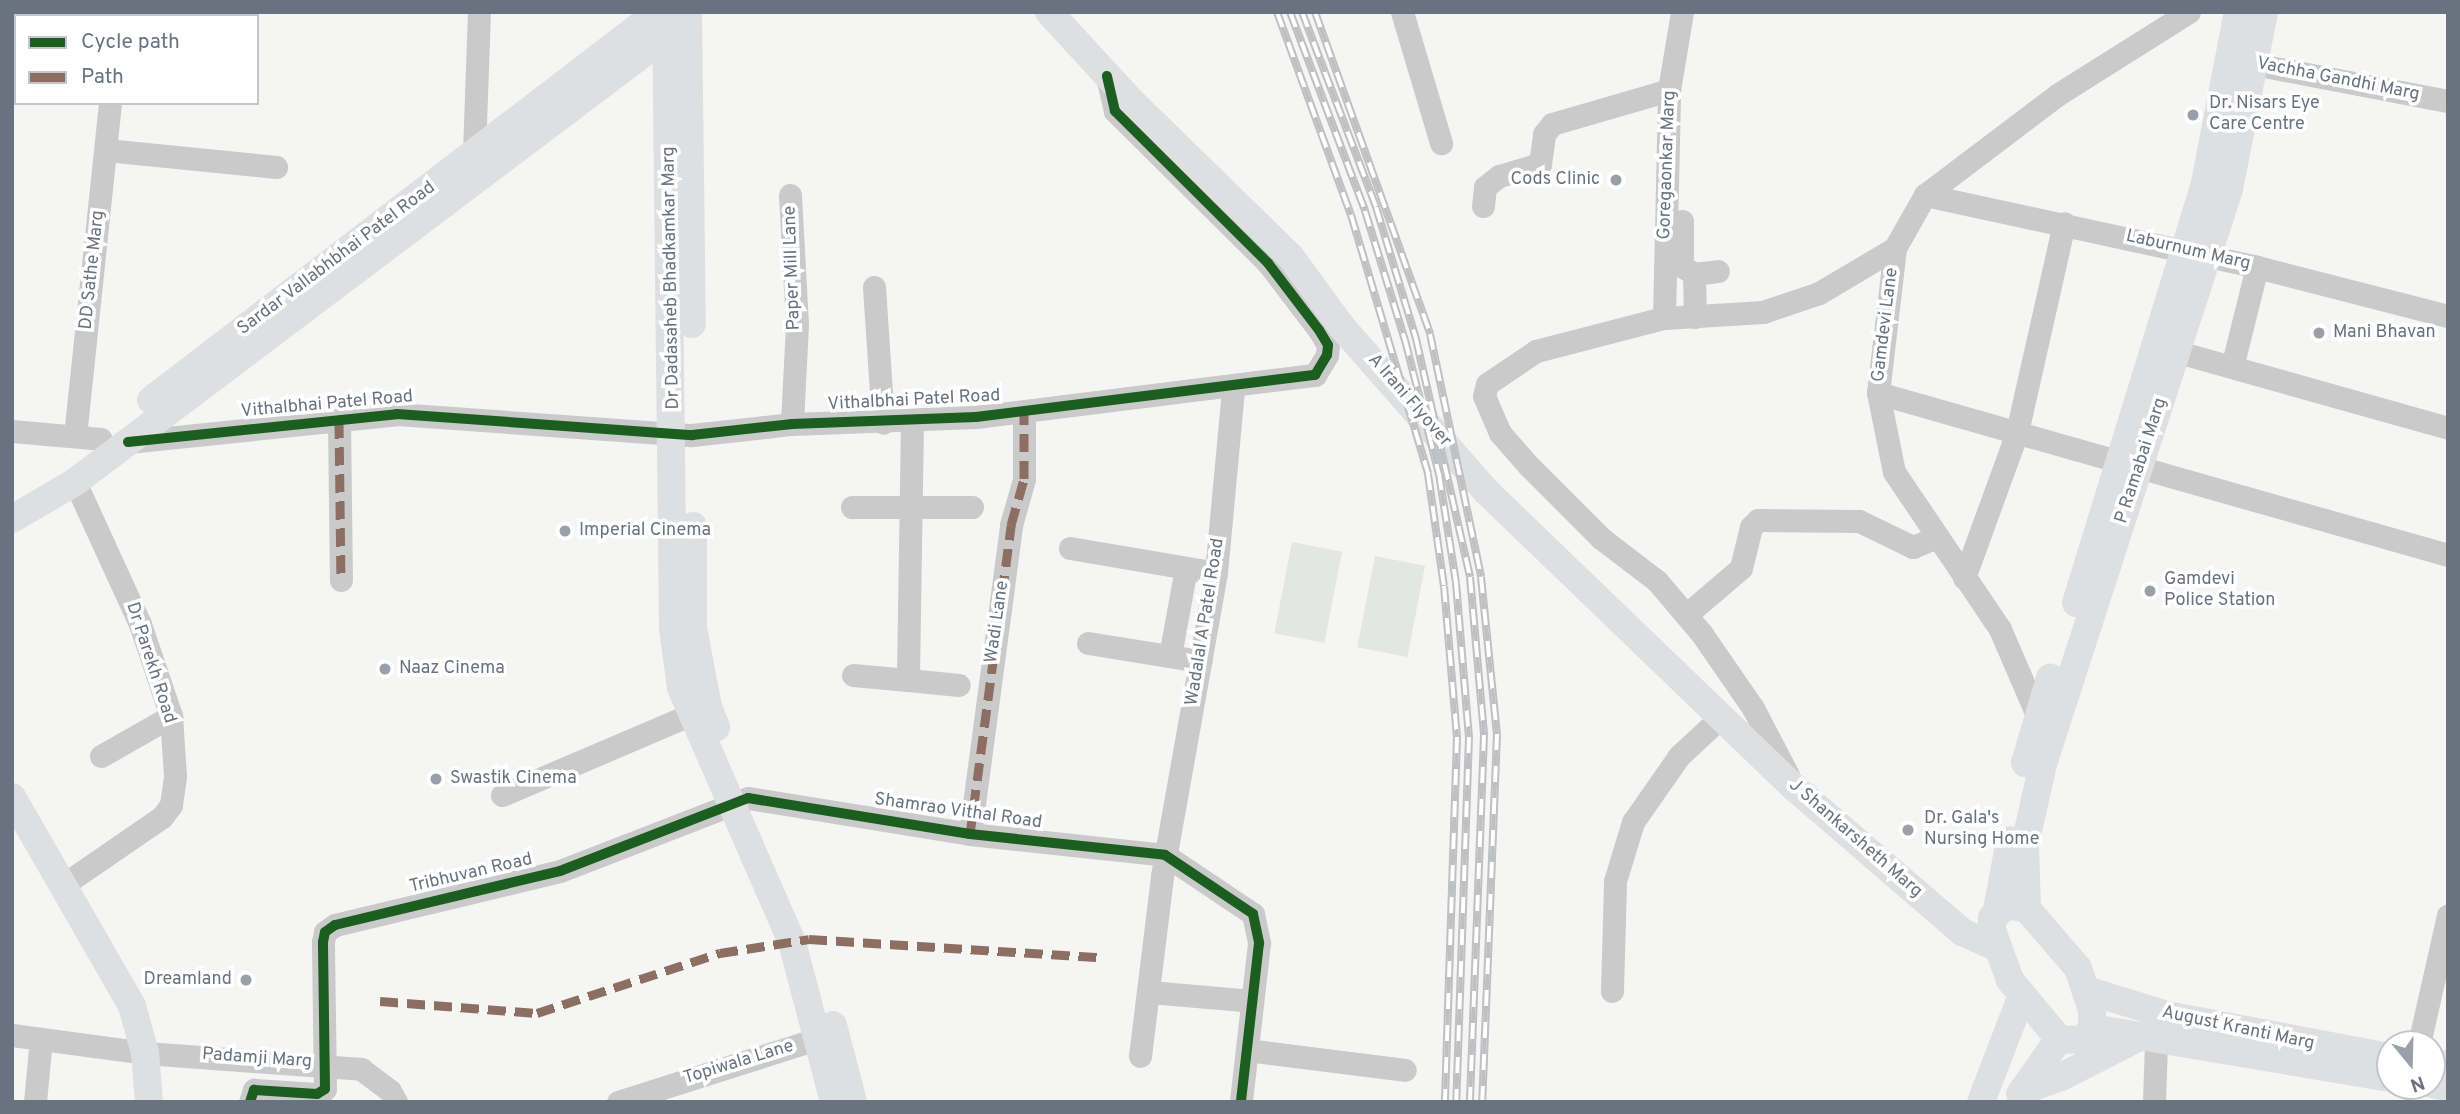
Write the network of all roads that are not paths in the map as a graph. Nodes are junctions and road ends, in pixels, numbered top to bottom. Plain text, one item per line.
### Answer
1 (479, 12) edge
2 (1049, 12) edge
3 (1402, 12) edge
4 (1682, 12) edge
5 (2189, 12) edge
6 (2238, 12) edge
7 (2264, 12) edge
8 (677, 17) edge
9 (2241, 62) junction
10 (626, 67) junction
11 (1107, 76) junction
12 (670, 83) junction
13 (1669, 90) junction
14 (2448, 101) edge
15 (110, 105) edge
16 (1441, 143) dead end
17 (106, 150) junction
18 (474, 154) junction
19 (1682, 155) dead end
20 (276, 167) dead end
21 (790, 195) dead end
22 (1926, 195) junction
23 (1483, 206) dead end
24 (2064, 223) junction
25 (1895, 248) junction
26 (2196, 254) junction
27 (2257, 267) junction
28 (1718, 271) dead end
29 (1695, 274) junction
30 (874, 287) dead end
31 (2448, 316) edge
32 (1695, 317) junction
33 (1664, 318) junction
34 (2178, 352) junction
35 (2235, 359) dead end
36 (1233, 388) junction
37 (1878, 393) junction
38 (1024, 412) junction
39 (339, 420) junction
40 (912, 421) junction
41 (883, 423) junction
42 (792, 424) junction
43 (2448, 428) edge
44 (12, 431) edge
45 (2017, 432) junction
46 (683, 435) junction
47 (101, 439) junction
48 (2130, 466) junction
49 (75, 482) junction
50 (12, 500) edge
51 (852, 507) dead end
52 (972, 507) dead end
53 (910, 508) junction
54 (12, 519) edge
55 (1937, 537) junction
56 (1070, 548) dead end
57 (2448, 555) edge
58 (1186, 568) junction
59 (1216, 573) junction
60 (1964, 578) junction
61 (341, 580) dead end
62 (1686, 615) junction
63 (1087, 643) dead end
64 (1170, 656) junction
65 (1201, 661) junction
66 (853, 675) dead end
67 (908, 680) junction
68 (959, 685) dead end
69 (692, 714) junction
70 (171, 716) junction
71 (1721, 716) junction
72 (2043, 729) junction
73 (101, 756) dead end
74 (1796, 789) junction
75 (502, 794) dead end
76 (12, 797) edge
77 (739, 802) junction
78 (970, 834) junction
79 (1165, 855) junction
80 (771, 875) junction
81 (63, 885) junction
82 (2027, 909) junction
83 (1997, 910) junction
84 (2448, 915) edge
85 (1998, 948) junction
86 (1612, 991) dead end
87 (2088, 991) junction
88 (1150, 992) junction
89 (2021, 998) junction
90 (1252, 1001) junction
91 (2092, 1028) junction
92 (2422, 1030) edge
93 (12, 1035) edge
94 (820, 1038) junction
95 (41, 1039) junction
96 (2059, 1039) junction
97 (2147, 1040) junction
98 (1247, 1050) junction
99 (145, 1053) junction
100 (2376, 1054) edge
101 (1140, 1056) dead end
102 (327, 1064) junction
103 (1405, 1070) dead end
104 (2376, 1076) edge
105 (2018, 1096) edge
106 (36, 1102) edge
107 (149, 1102) edge
108 (250, 1102) edge
109 (396, 1102) edge
110 (618, 1102) edge
111 (834, 1102) edge
112 (853, 1102) edge
113 (1241, 1102) edge
114 (1981, 1102) edge
115 (2154, 1102) edge

1 - 18 street
2 - 11 main road, A Irani Flyover
3 - 16 street
4 - 13 street, Goregaonkar Marg
5 - 22 street, Gamdevi Lane
6 - 9 main road, P Ramabai Marg
7 - 9 main road, P Ramabai Marg
8 - 10 main road, Sardar Vallabhbhai Patel Road
8 - 12 main road, Dr Dadasaheb Bhadkamkar Marg
8 - 18 main road, Sardar Vallabhbhai Patel Road
8 - 46 main road, Dr Dadasaheb Bhadkamkar Marg
9 - 14 street, Vachha Gandhi Marg
9 - 26 main road, P Ramabai Marg
10 - 12 main road
10 - 47 main road, Sardar Vallabhbhai Patel Road
11 - 36 street, Vithalbhai Patel Road
11 - 71 main road, A Irani Flyover
12 - 46 main road, Dr Dadasaheb Bhadkamkar Marg
13 - 23 street
13 - 33 street, Goregaonkar Marg
15 - 17 street, DD Sathe Marg
17 - 20 street
17 - 47 street, DD Sathe Marg
18 - 47 main road, Sardar Vallabhbhai Patel Road
19 - 29 street
21 - 42 street, Paper Mill Lane
22 - 24 street, Laburnum Marg
22 - 25 street, Gamdevi Lane
24 - 26 street, Laburnum Marg
24 - 45 street
25 - 32 street
25 - 37 street, Gamdevi Lane
26 - 27 street, Laburnum Marg
26 - 34 main road, P Ramabai Marg
26 - 48 main road, P Ramabai Marg
27 - 31 street, Laburnum Marg
27 - 35 street
28 - 29 street
29 - 32 street
30 - 41 street
32 - 33 street
33 - 62 street
34 - 43 street
34 - 48 main road, P Ramabai Marg
36 - 38 street, Vithalbhai Patel Road
36 - 59 street, Wadalal A Patel Road
37 - 45 street
37 - 55 street, Gamdevi Lane
38 - 40 street, Vithalbhai Patel Road
38 - 78 street, Wadi Lane
39 - 46 street, Vithalbhai Patel Road
39 - 47 street, Vithalbhai Patel Road
39 - 61 street
40 - 41 street, Vithalbhai Patel Road
40 - 53 street
41 - 42 street, Vithalbhai Patel Road
42 - 46 street, Vithalbhai Patel Road
44 - 47 street, Vithalbhai Patel Road
45 - 48 street
45 - 60 street
46 - 69 main road, Dr Dadasaheb Bhadkamkar Marg
46 - 77 main road, Dr Dadasaheb Bhadkamkar Marg
47 - 49 main road, Sardar Vallabhbhai Patel Road
47 - 50 main road, Sardar Vallabhbhai Patel Road
48 - 57 street
48 - 72 main road, P Ramabai Marg
49 - 54 main road, Sardar Vallabhbhai Patel Road
49 - 70 street, Dr Parekh Road
51 - 53 street
52 - 53 street
53 - 67 street
55 - 60 street, Gamdevi Lane
55 - 62 street
56 - 58 street
58 - 59 street
58 - 64 street
59 - 65 street, Wadalal A Patel Road
60 - 72 street, Gamdevi Lane
62 - 74 street
63 - 64 street
64 - 65 street
65 - 79 street, Wadalal A Patel Road
66 - 67 street
67 - 68 street
69 - 75 street
69 - 77 main road, Dr Dadasaheb Bhadkamkar Marg
70 - 73 street
70 - 81 street, Dr Parekh Road
71 - 74 main road, J Shankarsheth Marg
71 - 86 street
72 - 82 main road, P Ramabai Marg
72 - 83 main road, P Ramabai Marg
74 - 85 main road, J Shankarsheth Marg
76 - 81 main road
77 - 78 street, Shamrao Vithal Road
77 - 80 main road, Dr Dadasaheb Bhadkamkar Marg
77 - 102 street, Tribhuvan Road
78 - 79 street, Shamrao Vithal Road
79 - 88 street, Wadalal A Patel Road
79 - 90 street
80 - 94 main road, Dr Dadasaheb Bhadkamkar Marg
80 - 112 main road, Dr Dadasaheb Bhadkamkar Marg
81 - 99 main road
82 - 83 main road
82 - 87 main road
83 - 85 main road, P Ramabai Marg
84 - 92 street
85 - 89 main road
87 - 91 main road
87 - 100 main road, August Kranti Marg
88 - 90 street
88 - 101 street, Wadalal A Patel Road
89 - 96 main road
89 - 114 main road
90 - 98 street
91 - 96 main road
91 - 97 main road, August Kranti Marg
93 - 95 street, Padamji Marg
94 - 110 street, Topiwala Lane
94 - 111 main road, Dr Dadasaheb Bhadkamkar Marg
95 - 99 street, Padamji Marg
95 - 106 street
96 - 105 main road
97 - 104 main road, August Kranti Marg
97 - 105 main road
97 - 115 street
98 - 103 street
98 - 113 street
99 - 102 street, Padamji Marg
99 - 107 main road
102 - 108 street
102 - 109 street, Padamji Marg

